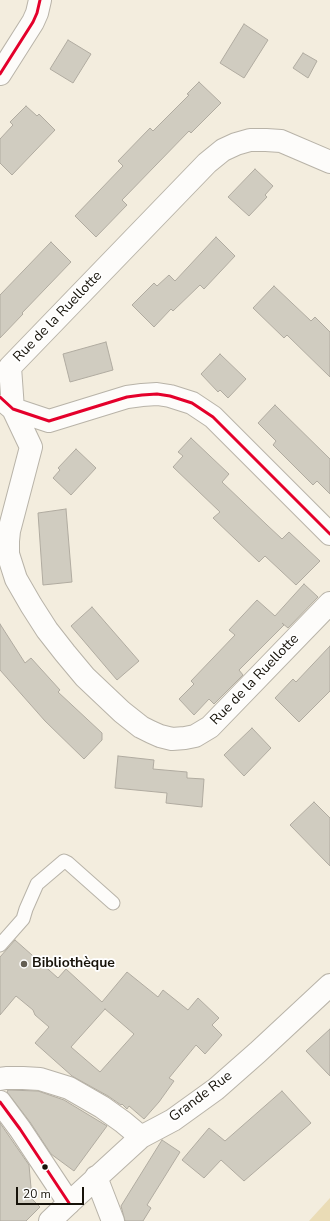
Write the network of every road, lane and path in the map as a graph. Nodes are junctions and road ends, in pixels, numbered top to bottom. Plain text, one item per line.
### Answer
1 (40, 0) edge
2 (0, 74) edge
3 (330, 162) edge
4 (6, 403) edge
5 (330, 534) edge
6 (330, 603) edge
7 (112, 903) dead end
8 (0, 945) edge
9 (330, 985) edge
10 (0, 1079) edge
11 (0, 1102) edge
12 (141, 1138) junction
13 (96, 1177) junction
14 (69, 1203) junction
15 (50, 1221) edge
16 (113, 1221) edge

1 - 2 street
3 - 4 street, Rue de la Ruellotte
4 - 5 street
4 - 6 street, Rue de la Ruellotte
7 - 8 lane
9 - 12 street, Grande Rue
10 - 12 street
11 - 14 street
12 - 13 street, Grande Rue
13 - 14 street, Grande Rue
13 - 16 street
14 - 15 street, Grande Rue

